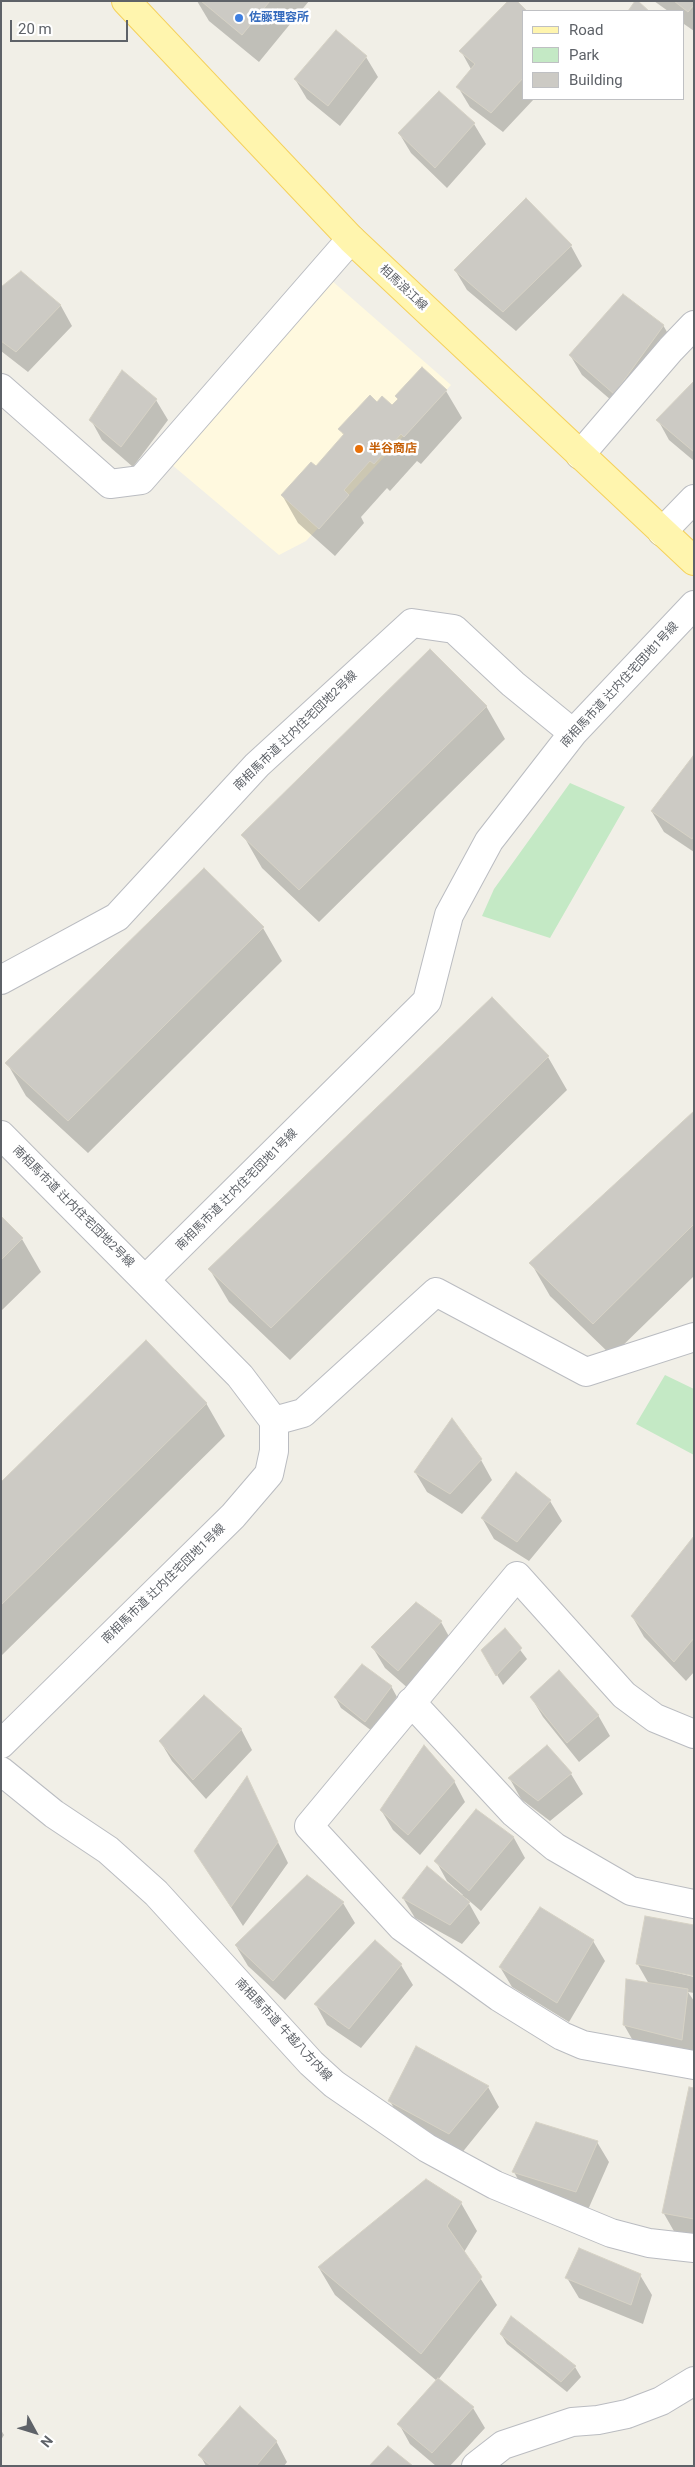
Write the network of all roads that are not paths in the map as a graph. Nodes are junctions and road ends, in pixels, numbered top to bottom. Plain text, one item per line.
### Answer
1 (126, 1) edge
2 (351, 239) junction
3 (694, 326) edge
4 (1, 388) edge
5 (580, 455) junction
6 (694, 499) edge
7 (662, 532) junction
8 (694, 561) edge
9 (694, 605) edge
10 (573, 733) junction
11 (1, 980) edge
12 (1, 1135) edge
13 (146, 1280) junction
14 (694, 1337) edge
15 (274, 1421) junction
16 (411, 1702) junction
17 (694, 1734) edge
18 (1, 1744) edge
19 (1, 1771) edge
20 (694, 1904) edge
21 (694, 2065) edge
22 (694, 2248) edge
23 (694, 2381) edge
24 (476, 2466) edge

1 - 2 main road, 相馬浪江線
2 - 4 street
2 - 5 main road, 相馬浪江線
3 - 5 street
5 - 7 main road, 相馬浪江線
6 - 7 street
7 - 8 main road, 相馬浪江線
9 - 10 street, 南相馬市道 辻内住宅団地1号線
10 - 11 street, 南相馬市道 辻内住宅団地2号線
10 - 13 street, 南相馬市道 辻内住宅団地1号線
12 - 13 street, 南相馬市道 辻内住宅団地2号線
13 - 15 street
14 - 15 street
15 - 18 street, 南相馬市道 辻内住宅団地1号線
16 - 17 street
16 - 20 street
16 - 21 street
19 - 22 street, 南相馬市道 牛越八方内線
23 - 24 street

